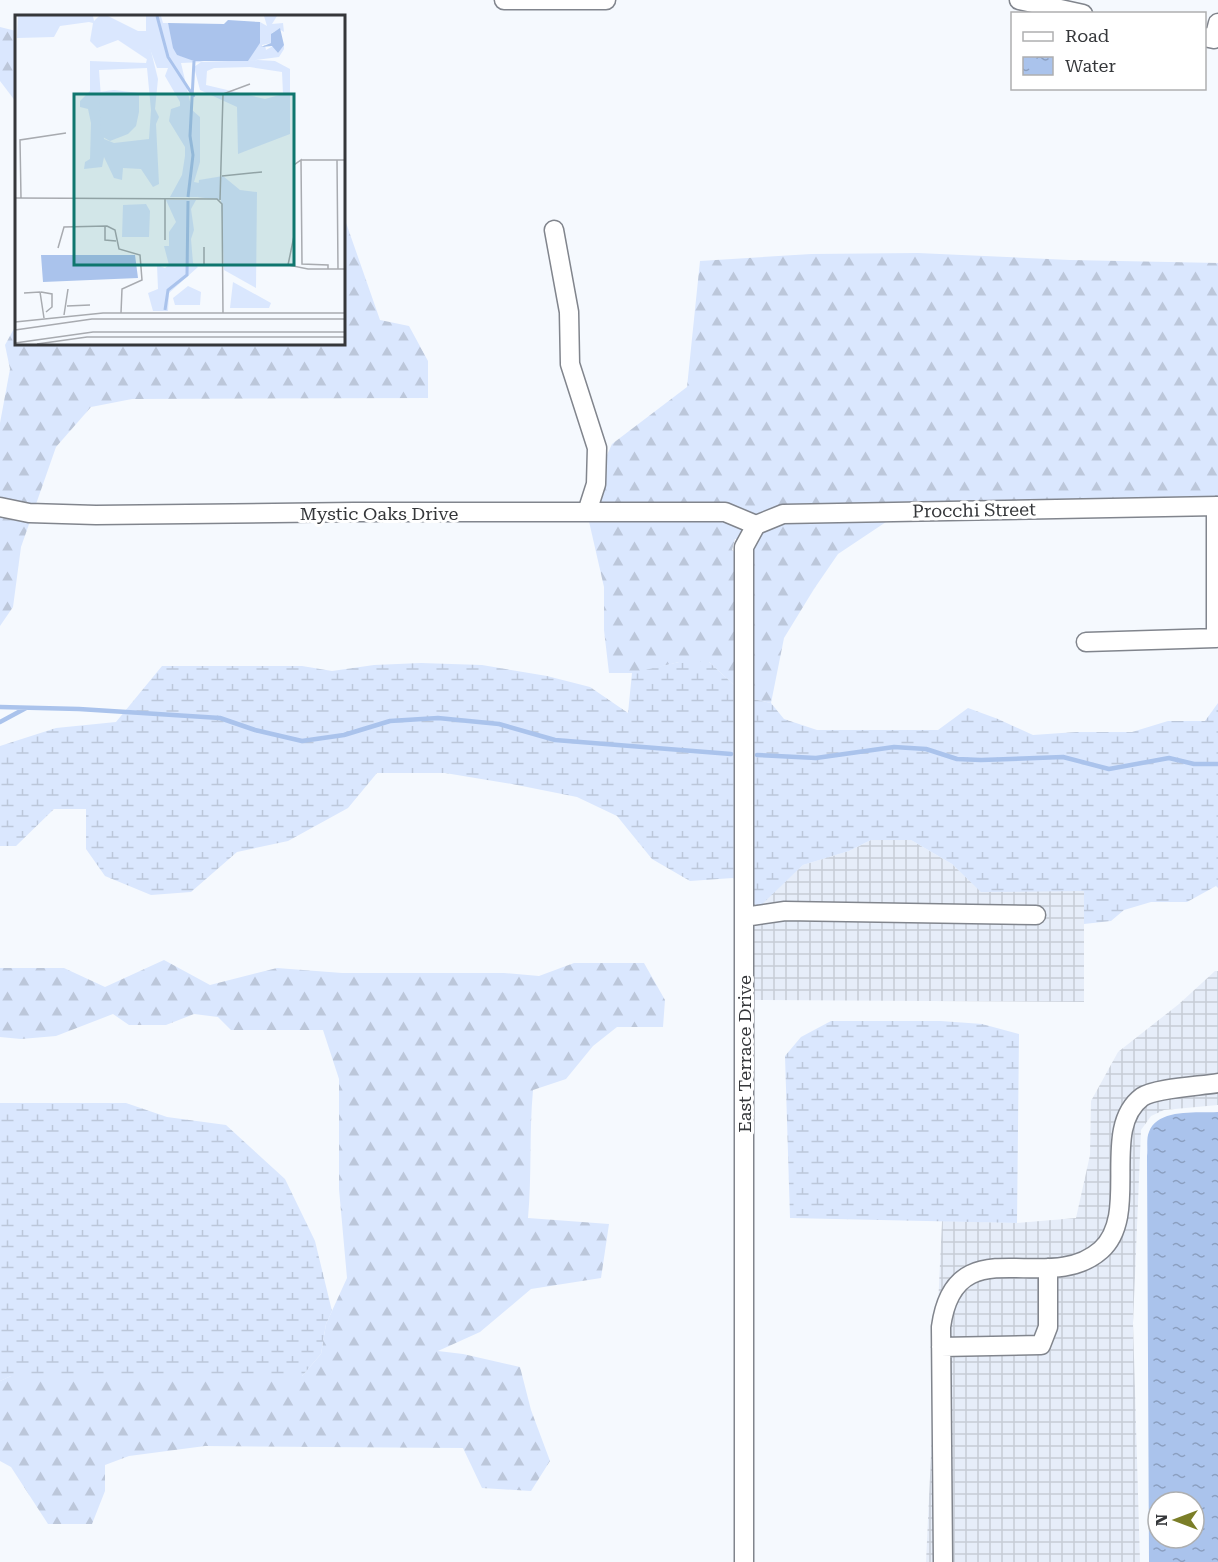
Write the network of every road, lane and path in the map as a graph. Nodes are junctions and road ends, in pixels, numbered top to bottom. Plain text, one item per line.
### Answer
1 (504, 0) edge
2 (606, 0) edge
3 (1019, 0) edge
4 (1074, 12) edge
5 (1218, 23) edge
6 (1206, 37) edge
7 (554, 230) dead end
8 (1217, 506) edge
9 (0, 507) edge
10 (587, 512) junction
11 (756, 525) junction
12 (1086, 642) dead end
13 (1036, 915) dead end
14 (744, 917) junction
15 (1218, 1083) edge
16 (1048, 1268) junction
17 (941, 1347) junction
18 (744, 1562) edge
19 (943, 1562) edge

1 - 2 street
3 - 4 street
5 - 6 street
7 - 10 street
8 - 11 street, Procchi Street
8 - 12 street
9 - 10 street, Mystic Oaks Drive
10 - 11 street, Mystic Oaks Drive
11 - 14 street, East Terrace Drive
13 - 14 street
14 - 18 street, East Terrace Drive
15 - 16 street
16 - 17 street
16 - 17 street
17 - 19 street

